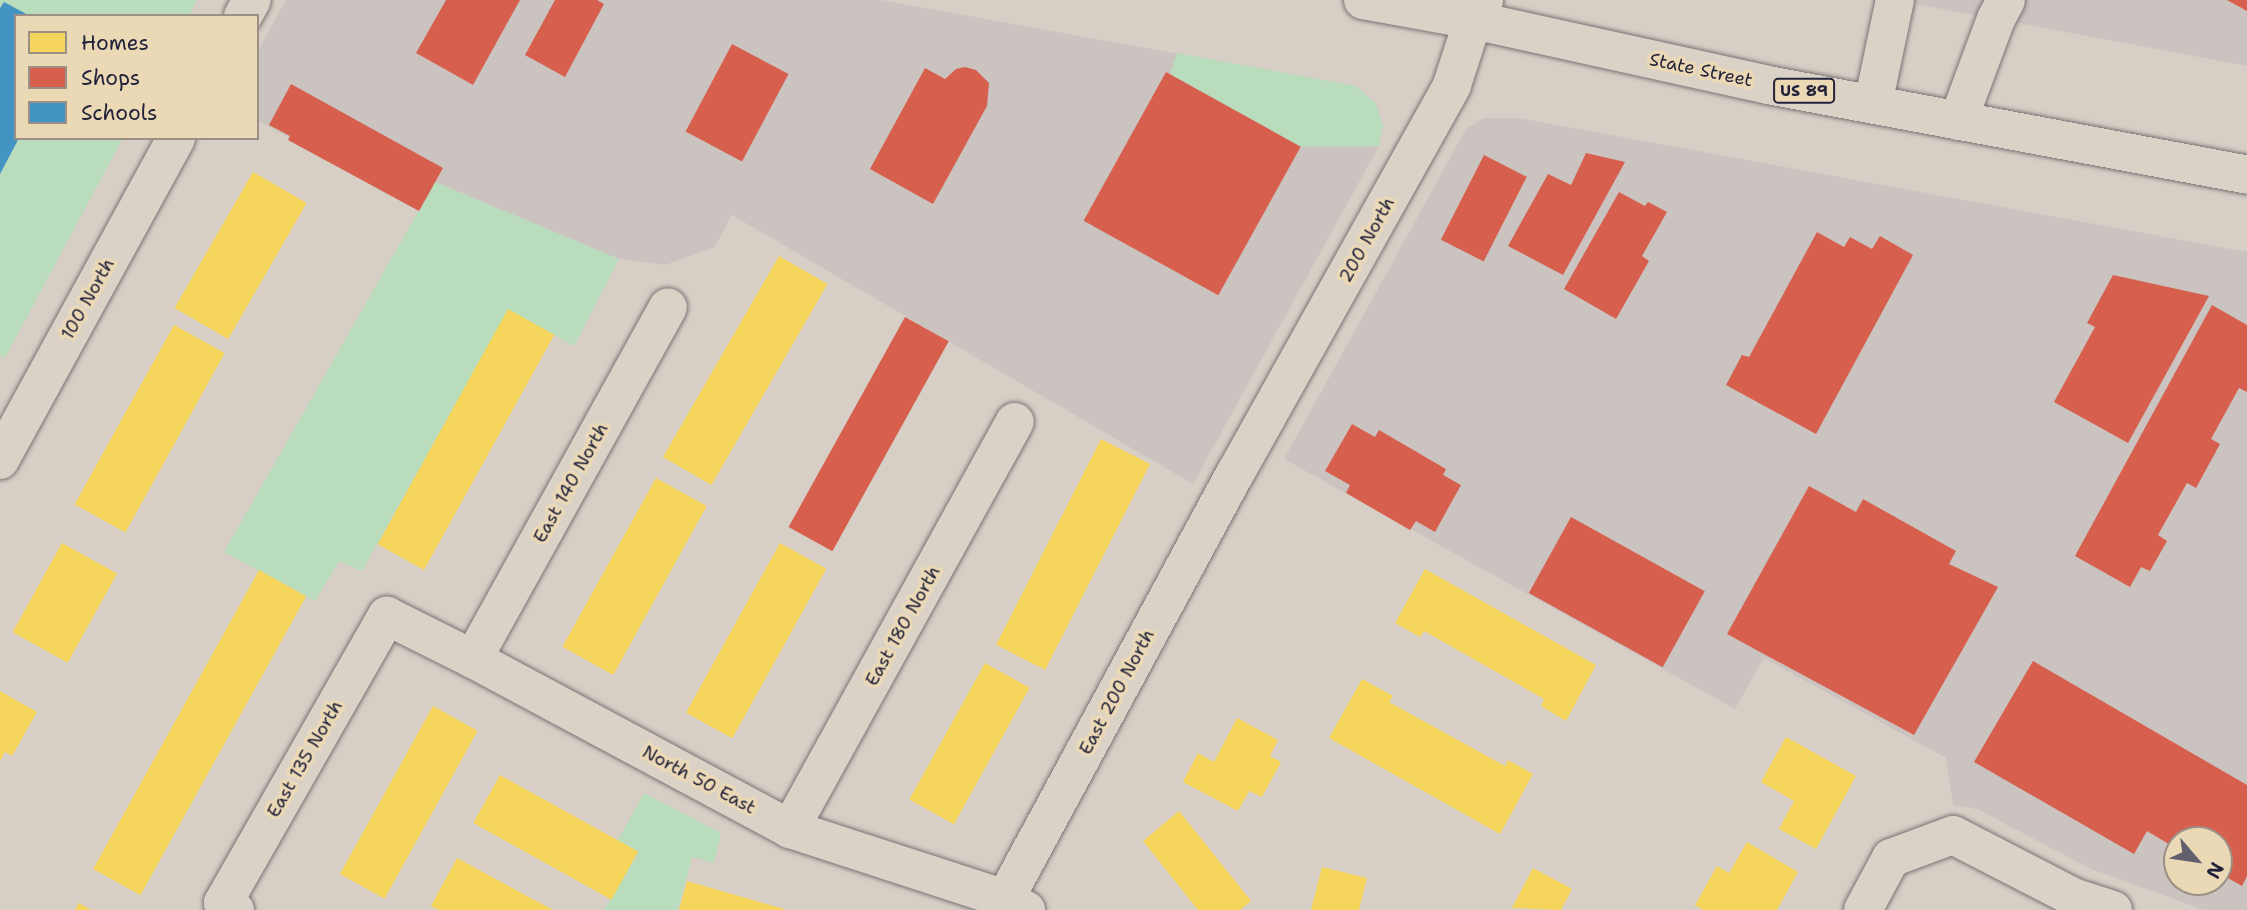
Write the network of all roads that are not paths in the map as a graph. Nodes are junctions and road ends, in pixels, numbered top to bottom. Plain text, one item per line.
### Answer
1 (1363, 0) edge
2 (1895, 0) edge
3 (2006, 0) edge
4 (1478, 10) edge
5 (1873, 104) junction
6 (1958, 121) junction
7 (175, 140) edge
8 (2247, 174) edge
9 (668, 307) dead end
10 (1016, 422) dead end
11 (0, 460) edge
12 (1235, 474) joint
13 (387, 616) joint
14 (473, 659) junction
15 (790, 829) junction
16 (229, 906) edge
17 (1010, 906) edge
18 (1863, 910) edge
19 (2113, 910) edge

1 - 4 street, State Street / US 89
2 - 5 street
3 - 6 street
4 - 5 street, State Street / US 89
4 - 12 street, 200 North
5 - 6 street, State Street / US 89
6 - 8 street, State Street / US 89
7 - 11 street, 100 North
9 - 14 street, East 140 North
10 - 15 street, East 180 North
12 - 17 street, East 200 North
13 - 14 street, North 50 East
13 - 16 street, East 135 North
14 - 15 street, North 50 East
15 - 17 street, North 50 East
18 - 19 street

